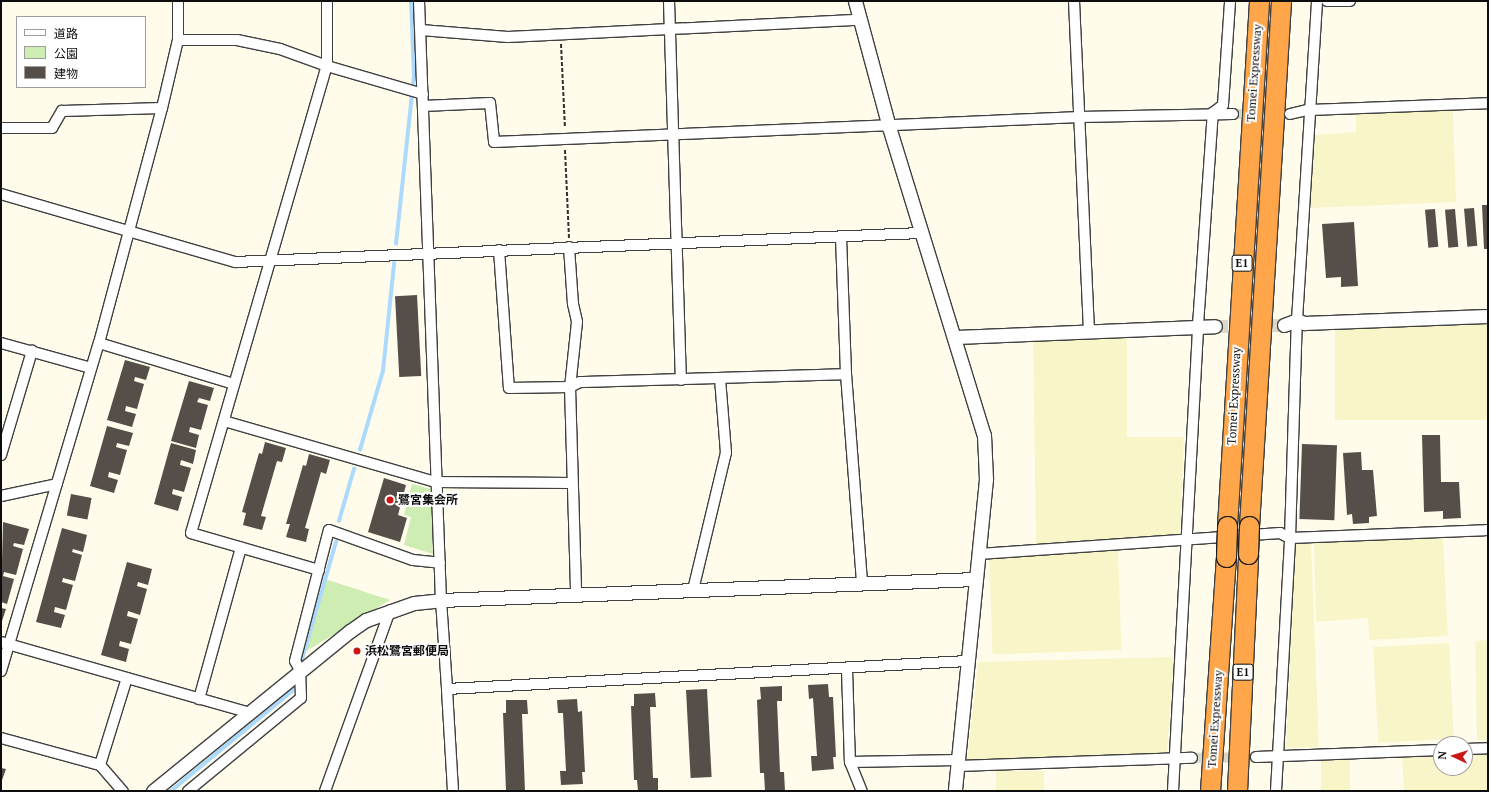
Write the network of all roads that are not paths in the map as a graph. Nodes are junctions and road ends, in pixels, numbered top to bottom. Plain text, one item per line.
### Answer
1 (178, 1) edge
2 (327, 1) edge
3 (419, 1) edge
4 (669, 1) edge
5 (855, 1) edge
6 (1074, 1) edge
7 (1230, 1) edge
8 (1259, 1) edge
9 (1281, 1) edge
10 (1317, 1) edge
11 (1327, 1) edge
12 (1350, 1) edge
13 (859, 20) junction
14 (670, 27) junction
15 (421, 30) junction
16 (178, 40) junction
17 (327, 66) junction
18 (421, 93) junction
19 (1488, 103) edge
20 (423, 106) junction
21 (162, 108) junction
22 (1308, 110) junction
23 (1213, 113) junction
24 (1233, 114) tunnel mouth
25 (1290, 114) tunnel mouth
26 (1080, 117) junction
27 (889, 126) junction
28 (1, 128) edge
29 (674, 134) junction
30 (1, 194) edge
31 (128, 232) junction
32 (922, 233) junction
33 (841, 237) junction
34 (677, 242) junction
35 (569, 247) junction
36 (499, 250) junction
37 (428, 252) junction
38 (270, 259) junction
39 (1488, 316) edge
40 (1297, 320) junction
41 (1198, 325) junction
42 (1284, 325) tunnel mouth
43 (1216, 326) tunnel mouth
44 (1089, 331) junction
45 (956, 337) junction
46 (99, 343) junction
47 (1, 344) edge
48 (32, 351) junction
49 (91, 368) junction
50 (846, 374) junction
51 (720, 379) junction
52 (681, 380) junction
53 (234, 384) junction
54 (570, 387) junction
55 (224, 421) junction
56 (1, 455) edge
57 (436, 482) junction
58 (571, 483) junction
59 (57, 484) junction
60 (1, 496) edge
61 (1488, 530) edge
62 (1290, 538) junction
63 (1187, 539) junction
64 (241, 548) junction
65 (979, 554) junction
66 (440, 563) junction
67 (319, 570) junction
68 (976, 579) junction
69 (862, 584) junction
70 (693, 590) junction
71 (576, 594) junction
72 (441, 600) junction
73 (390, 610) junction
74 (5, 643) edge
75 (968, 661) junction
76 (299, 669) junction
77 (847, 669) junction
78 (1, 672) edge
79 (127, 678) junction
80 (447, 689) junction
81 (199, 699) junction
82 (247, 712) junction
83 (1, 738) edge
84 (1488, 748) edge
85 (1473, 749) edge
86 (1433, 750) edge
87 (1279, 755) junction
88 (1256, 757) tunnel mouth
89 (1192, 758) tunnel mouth
90 (1175, 760) junction
91 (850, 762) junction
92 (958, 763) junction
93 (100, 765) junction
94 (123, 791) edge
95 (153, 791) edge
96 (188, 791) edge
97 (325, 791) edge
98 (447, 791) edge
99 (453, 791) edge
100 (862, 791) edge
101 (955, 791) edge
102 (1173, 791) edge
103 (1210, 791) edge
104 (1237, 791) edge
105 (1276, 791) edge

1 - 16 street
2 - 17 street
3 - 15 street
4 - 14 street
5 - 13 street
6 - 26 street
7 - 23 street
8 - 103 highway, Tomei Expressway / E1, bridge
9 - 104 highway, Tomei Expressway / E1, bridge
10 - 22 street
11 - 12 street
13 - 14 street
13 - 27 street
14 - 15 street
14 - 29 street
15 - 18 street
16 - 17 street
16 - 21 street
17 - 18 street
17 - 38 street
18 - 20 street
19 - 22 street
20 - 29 street
20 - 37 street
21 - 28 street
21 - 31 street
22 - 25 street
22 - 40 street
23 - 24 street
23 - 26 street
23 - 41 street
26 - 27 street
26 - 44 street
27 - 29 street
27 - 32 street
29 - 34 street
30 - 31 street
31 - 38 street
31 - 46 street
32 - 33 street
32 - 45 street
33 - 34 street
33 - 50 street
34 - 35 street
34 - 52 street
35 - 36 street
35 - 54 street
36 - 37 street
36 - 54 street
37 - 38 street
37 - 57 street
38 - 53 street
39 - 40 street
40 - 42 street
40 - 62 street
41 - 43 street
41 - 44 street
41 - 63 street
44 - 45 street
45 - 65 street
46 - 49 street
46 - 53 street
47 - 48 street
48 - 49 street
48 - 56 street
49 - 59 street
50 - 51 street
50 - 69 street
51 - 52 street
51 - 70 street
52 - 54 street
53 - 55 street
54 - 58 street
55 - 57 street
55 - 64 street
57 - 58 street
57 - 66 street
58 - 71 street
59 - 60 street
59 - 74 street
61 - 62 street
62 - 63 street
62 - 87 street
63 - 65 street
63 - 90 street
64 - 67 street
64 - 81 street
65 - 68 street
66 - 67 street
66 - 72 street
67 - 76 street
68 - 69 street
68 - 75 street
69 - 70 street
70 - 71 street
71 - 72 street
72 - 73 street
72 - 80 street
73 - 76 street
73 - 97 street
74 - 78 street
74 - 79 street
75 - 77 street
75 - 92 street
76 - 82 street
76 - 96 street
77 - 80 street
77 - 91 street
79 - 81 street
79 - 93 street
80 - 99 street
81 - 82 street
82 - 95 street
83 - 93 street
84 - 85 street
86 - 87 street
87 - 88 street
87 - 105 street
89 - 90 street
90 - 92 street
90 - 102 street
91 - 92 street
91 - 100 street
92 - 101 street
93 - 94 street
98 - 99 street

